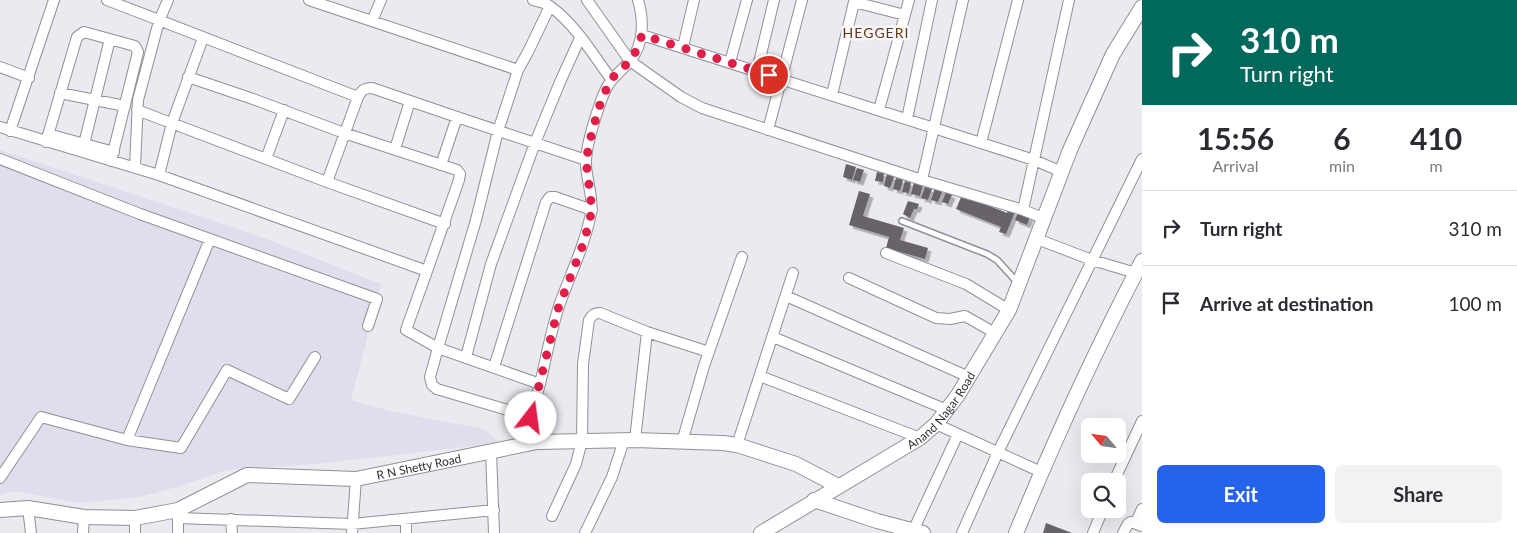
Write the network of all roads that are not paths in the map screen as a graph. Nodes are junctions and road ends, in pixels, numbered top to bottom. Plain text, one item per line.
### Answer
1 (107, 0) edge
2 (168, 0) edge
3 (309, 0) edge
4 (381, 0) edge
5 (533, 0) edge
6 (587, 0) edge
7 (638, 0) edge
8 (694, 0) edge
9 (747, 0) edge
10 (774, 0) edge
11 (802, 0) edge
12 (909, 0) edge
13 (932, 0) edge
14 (963, 0) edge
15 (1018, 0) edge
16 (1069, 0) edge
17 (51, 1) edge
18 (851, 1) edge
19 (550, 6) junction
20 (1142, 6) edge
21 (905, 15) junction
22 (159, 21) junction
23 (372, 21) junction
24 (642, 35) junction
25 (203, 38) junction
26 (580, 38) junction
27 (110, 39) junction
28 (682, 47) junction
29 (730, 62) junction
30 (627, 64) junction
31 (0, 67) edge
32 (518, 70) junction
33 (757, 71) junction
34 (188, 77) junction
35 (29, 78) junction
36 (612, 78) junction
37 (782, 79) junction
38 (60, 93) junction
39 (832, 95) junction
40 (358, 97) junction
41 (95, 100) junction
42 (410, 101) junction
43 (125, 106) junction
44 (137, 110) junction
45 (284, 110) junction
46 (879, 110) junction
47 (457, 118) junction
48 (907, 119) junction
49 (172, 123) junction
50 (0, 127) edge
51 (934, 128) junction
52 (768, 130) junction
53 (10, 131) junction
54 (498, 131) junction
55 (344, 133) junction
56 (47, 138) junction
57 (536, 143) junction
58 (981, 143) junction
59 (84, 144) junction
60 (395, 149) junction
61 (113, 157) junction
62 (0, 159) edge
63 (266, 159) junction
64 (1142, 159) edge
65 (586, 160) junction
66 (1034, 160) junction
67 (441, 164) junction
68 (135, 168) junction
69 (1062, 172) junction
70 (158, 175) junction
71 (922, 180) junction
72 (327, 182) junction
73 (592, 210) junction
74 (1023, 210) junction
75 (1043, 218) junction
76 (902, 220) dead end
77 (445, 224) junction
78 (1037, 239) junction
79 (210, 240) junction
80 (886, 252) dead end
81 (742, 257) dead end
82 (1092, 260) junction
83 (1139, 267) edge
84 (427, 271) junction
85 (793, 273) dead end
86 (849, 278) dead end
87 (1019, 284) junction
88 (786, 296) junction
89 (1009, 310) junction
90 (368, 326) dead end
91 (647, 332) junction
92 (995, 333) junction
93 (772, 337) junction
94 (438, 348) junction
95 (709, 352) junction
96 (466, 357) junction
97 (314, 358) dead end
98 (494, 367) junction
99 (760, 376) junction
100 (969, 377) junction
101 (540, 384) junction
102 (947, 410) junction
103 (531, 418) junction
104 (1142, 421) edge
105 (936, 424) junction
106 (958, 434) junction
107 (920, 438) junction
108 (127, 440) junction
109 (629, 440) junction
110 (582, 441) junction
111 (682, 442) junction
112 (523, 445) junction
113 (737, 445) junction
114 (491, 451) junction
115 (998, 452) junction
116 (1041, 472) junction
117 (1118, 473) edge
118 (0, 478) edge
119 (356, 479) junction
120 (838, 486) junction
121 (814, 500) junction
122 (28, 508) junction
123 (1142, 509) edge
124 (0, 510) edge
125 (494, 510) junction
126 (178, 514) junction
127 (552, 516) dead end
128 (84, 517) junction
129 (135, 518) junction
130 (1099, 518) edge
131 (232, 519) junction
132 (406, 519) junction
133 (1139, 524) edge
134 (294, 528) edge
135 (352, 529) edge
136 (918, 532) edge
137 (31, 533) edge
138 (83, 533) edge
139 (134, 533) edge
140 (178, 533) edge
141 (232, 533) edge
142 (406, 533) edge
143 (494, 533) edge
144 (586, 533) edge
145 (761, 533) edge
146 (962, 533) edge
147 (1016, 533) edge
148 (1093, 533) edge
149 (1123, 533) edge

1 - 22 street
2 - 22 street
3 - 23 street
4 - 23 street
5 - 19 street
6 - 30 street
7 - 24 street
8 - 28 street
9 - 29 street
10 - 33 street
11 - 37 street
12 - 21 street
13 - 48 street
14 - 51 street
15 - 58 street
16 - 66 street
17 - 35 street
18 - 21 street
18 - 39 street
19 - 26 street
19 - 32 street
20 - 69 street, Anand Nagar Road
21 - 46 street
22 - 25 street
22 - 44 street
23 - 32 street
24 - 28 street
24 - 30 street
25 - 34 street
25 - 40 street
26 - 36 street
26 - 57 street
27 - 38 street
27 - 41 street
27 - 43 street
28 - 29 street
29 - 33 street
30 - 36 street
30 - 52 street
31 - 35 street
32 - 54 street
33 - 37 street
34 - 45 street
34 - 49 street
35 - 53 street
36 - 65 street
37 - 39 street
37 - 52 street
38 - 41 street
38 - 56 street
39 - 46 street
40 - 42 street
40 - 55 street
41 - 43 street
41 - 59 street
42 - 47 street
42 - 60 street
43 - 61 street
44 - 49 street
44 - 68 street
45 - 55 street
45 - 63 street
46 - 48 street
47 - 54 street
47 - 67 street
48 - 51 street
49 - 63 street
49 - 70 street
50 - 53 street
51 - 58 street
51 - 71 street
52 - 71 street
53 - 56 street
54 - 57 street
54 - 94 street
55 - 60 street
55 - 72 street
56 - 59 street
56 - 61 street
57 - 65 street
57 - 96 street
58 - 66 street
59 - 61 street
60 - 67 street
61 - 68 street
62 - 79 street
63 - 72 street
64 - 82 street
65 - 73 street
66 - 69 street
66 - 74 street
67 - 77 street
68 - 70 street
69 - 75 street, Anand Nagar Road
70 - 84 street
71 - 74 street
72 - 77 street
73 - 98 street
73 - 101 street
74 - 75 street
75 - 78 street, Anand Nagar Road
76 - 87 lane
77 - 84 street
78 - 82 street
78 - 87 street, Anand Nagar Road
79 - 90 street
79 - 108 street
80 - 89 street
81 - 95 street
82 - 83 street
82 - 115 street
83 - 116 street
84 - 94 street
85 - 88 street
86 - 92 street
87 - 89 street, Anand Nagar Road
88 - 93 street
88 - 100 street
89 - 92 street, Anand Nagar Road
91 - 95 street
91 - 109 street
91 - 110 street
92 - 100 street, Anand Nagar Road
93 - 99 street
93 - 102 street
94 - 96 street
94 - 103 street
95 - 111 street
96 - 98 street
97 - 108 street
98 - 101 street
99 - 107 street
99 - 113 street
100 - 102 street, Anand Nagar Road
101 - 103 street
102 - 105 street, Anand Nagar Road
103 - 112 street
104 - 117 street
105 - 106 street
105 - 107 street, Anand Nagar Road
106 - 115 street
106 - 136 street
107 - 120 street, Anand Nagar Road
108 - 118 street
109 - 110 street, R N Shetty Road
109 - 111 street, R N Shetty Road
109 - 144 street
110 - 112 street, R N Shetty Road
110 - 127 street
111 - 113 street, R N Shetty Road
112 - 114 street, R N Shetty Road
113 - 120 street, R N Shetty Road
114 - 119 street, R N Shetty Road
114 - 125 street
115 - 116 street
115 - 146 street
116 - 147 street
119 - 126 street, R N Shetty Road
119 - 135 street
120 - 121 street, Anand Nagar Road
121 - 136 street
121 - 145 street, Anand Nagar Road
122 - 124 street, R N Shetty Road
122 - 128 street, R N Shetty Road
122 - 137 street
123 - 133 street
125 - 132 street
125 - 143 street
126 - 129 street, R N Shetty Road
126 - 131 street
126 - 140 street
128 - 129 street, R N Shetty Road
128 - 138 street
129 - 139 street
130 - 148 street
131 - 134 street
131 - 141 street
132 - 135 street
132 - 142 street
133 - 149 street
134 - 135 street

